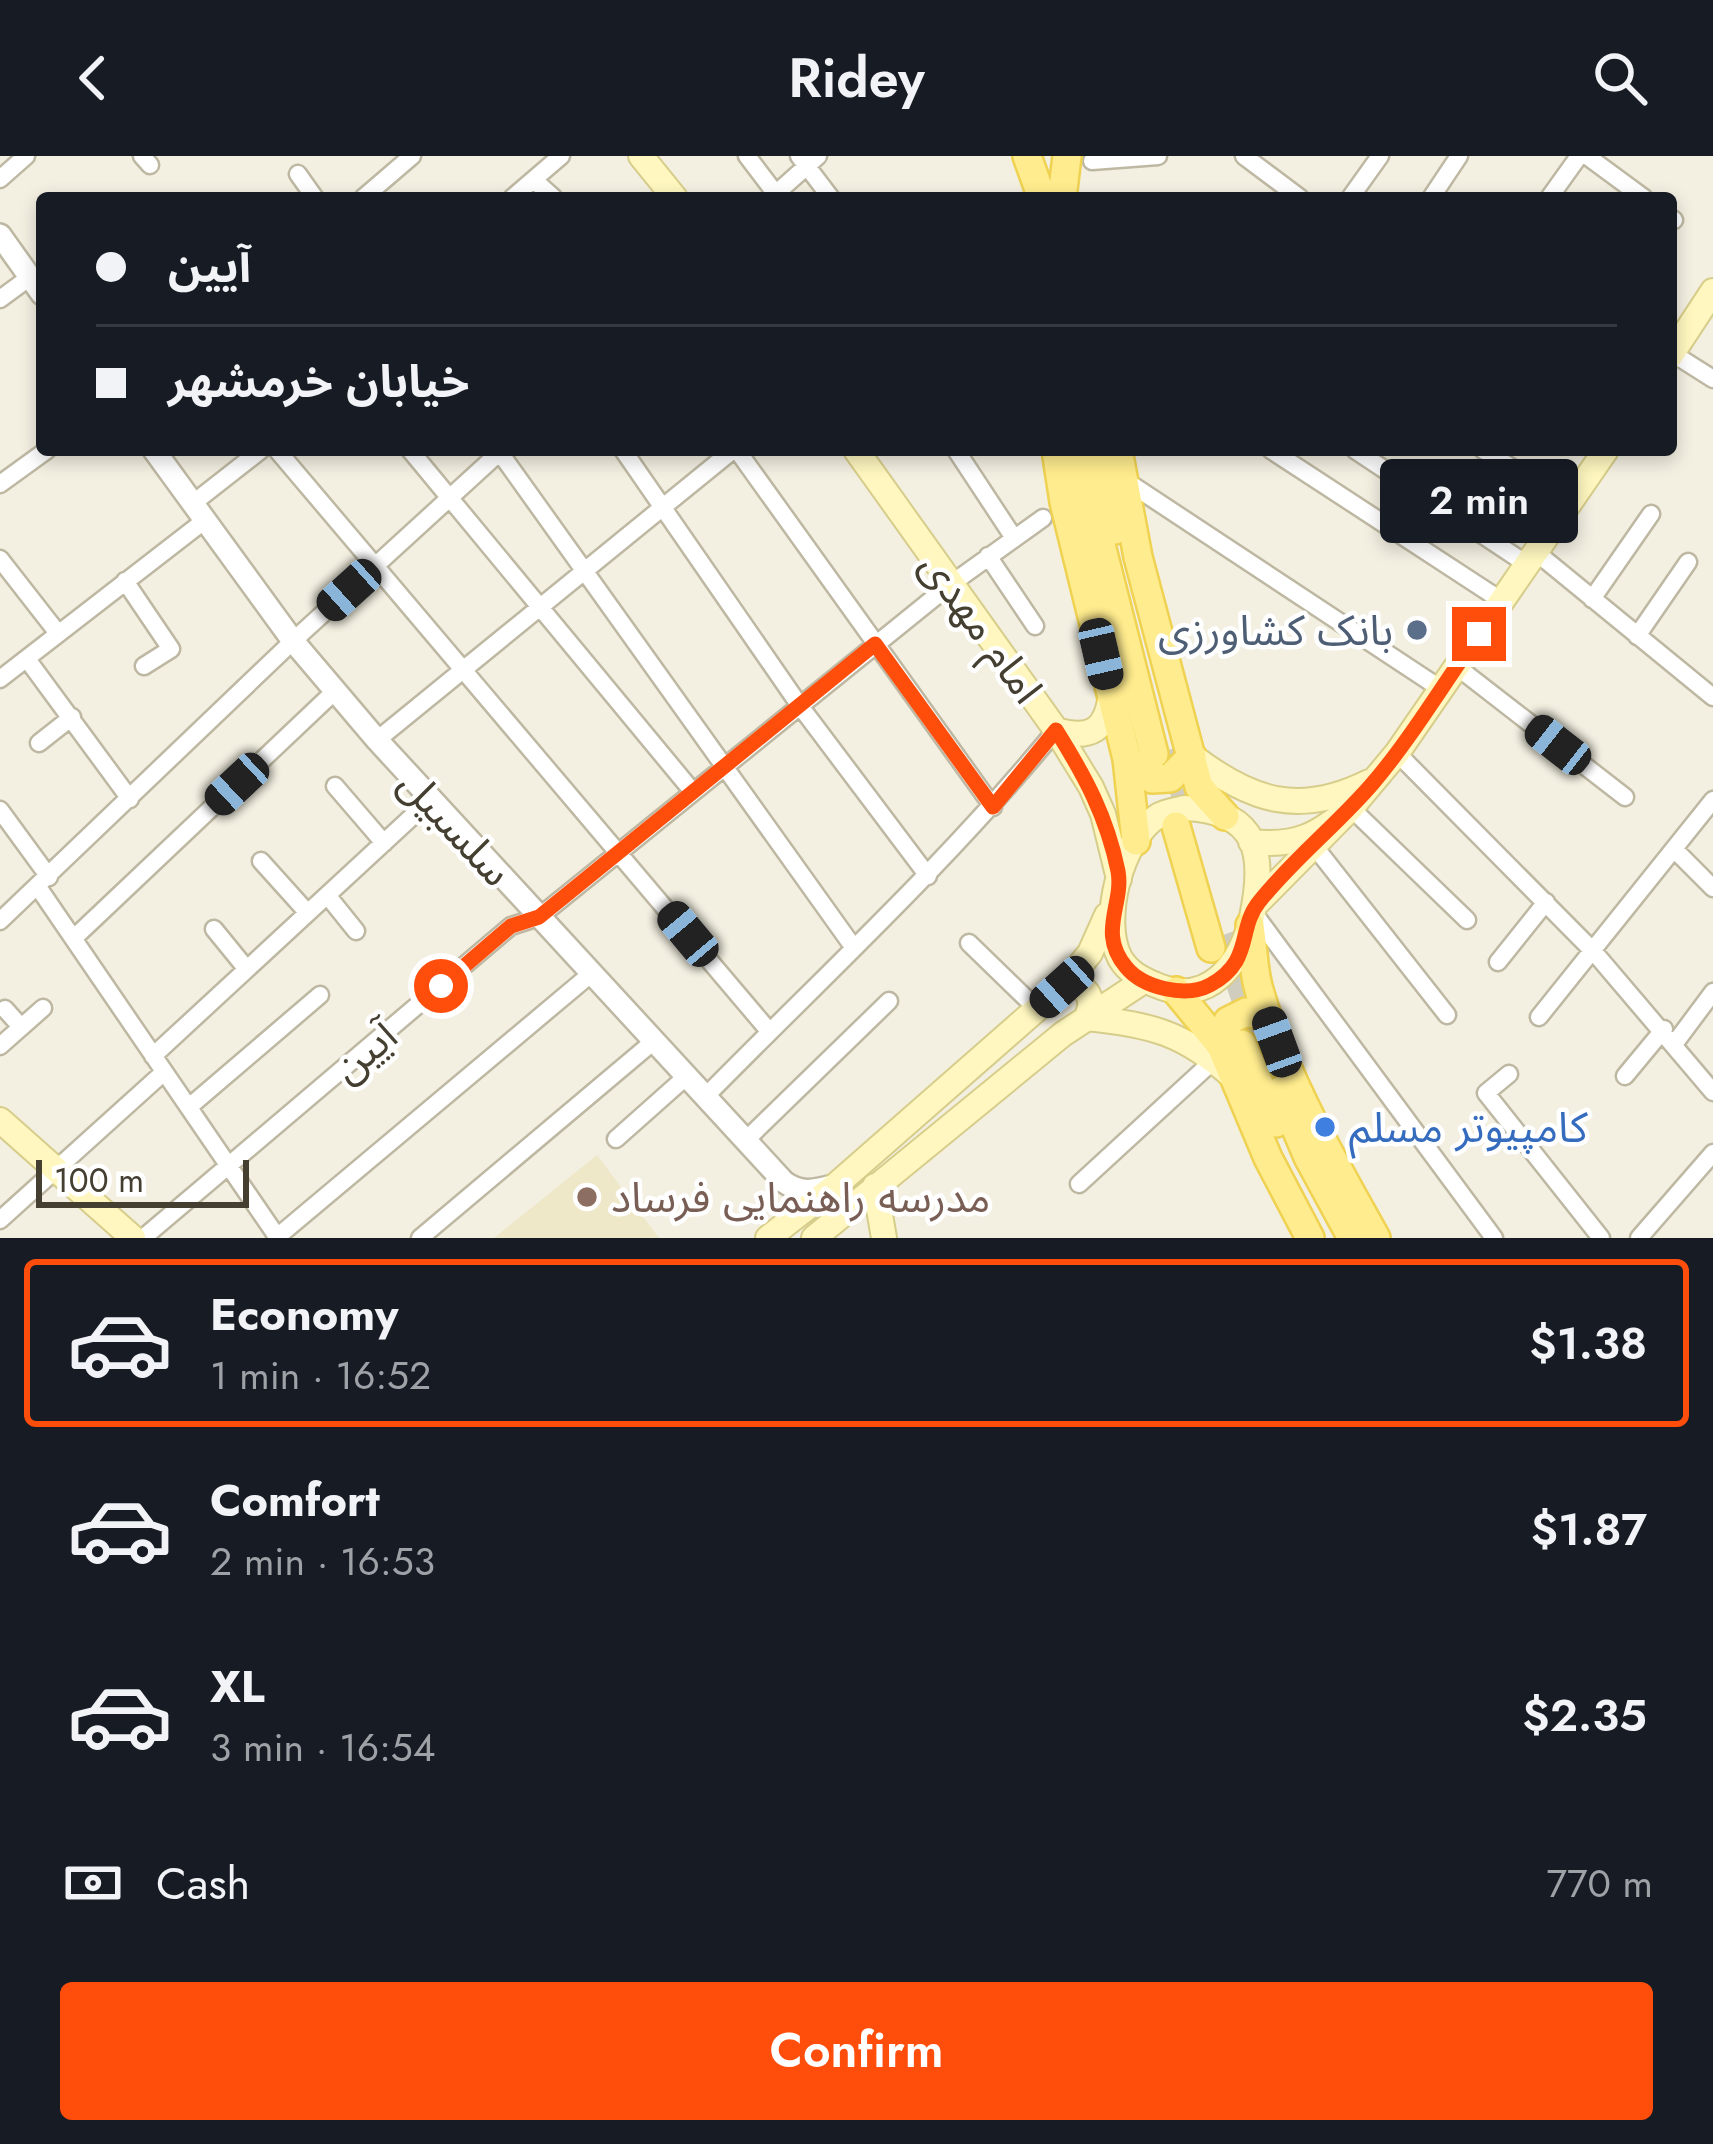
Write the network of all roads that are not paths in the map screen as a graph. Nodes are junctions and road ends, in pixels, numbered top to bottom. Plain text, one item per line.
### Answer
1 (26, 156) edge
2 (412, 156) edge
3 (561, 156) edge
4 (641, 156) edge
5 (747, 156) edge
6 (1159, 156) edge
7 (1244, 156) edge
8 (1380, 156) edge
9 (1459, 156) edge
10 (1583, 156) edge
11 (808, 159) edge
12 (1076, 159) edge
13 (1027, 160) edge
14 (1265, 162) edge
15 (298, 174) dead end
16 (0, 178) edge
17 (534, 179) junction
18 (311, 192) edge
19 (370, 192) edge
20 (519, 192) edge
21 (548, 192) edge
22 (670, 192) edge
23 (772, 192) edge
24 (779, 192) edge
25 (827, 192) edge
26 (1024, 192) edge
27 (1040, 192) edge
28 (1064, 192) edge
29 (1080, 192) edge
30 (1288, 192) edge
31 (1354, 192) edge
32 (1435, 192) edge
33 (1554, 192) edge
34 (1635, 192) edge
35 (0, 235) edge
36 (36, 285) edge
37 (1713, 290) edge
38 (0, 299) edge
39 (1677, 345) edge
40 (1677, 358) edge
41 (1713, 379) edge
42 (39, 456) edge
43 (158, 456) edge
44 (255, 456) edge
45 (282, 456) edge
46 (415, 456) edge
47 (495, 456) edge
48 (504, 456) edge
49 (627, 456) edge
50 (727, 456) edge
51 (739, 456) edge
52 (860, 456) edge
53 (960, 456) edge
54 (1057, 456) edge
55 (1078, 456) edge
56 (1098, 456) edge
57 (1119, 456) edge
58 (1279, 456) edge
59 (1364, 456) edge
60 (1493, 456) edge
61 (1602, 456) edge
62 (1123, 479) junction
63 (0, 484) edge
64 (452, 496) junction
65 (1570, 503) junction
66 (662, 508) junction
67 (198, 513) junction
68 (1651, 514) dead end
69 (1043, 518) dead end
70 (1014, 538) junction
71 (988, 556) junction
72 (1532, 559) junction
73 (1, 560) edge
74 (1688, 562) dead end
75 (376, 565) junction
76 (585, 570) junction
77 (125, 581) junction
78 (951, 584) junction
79 (1592, 599) junction
80 (1502, 602) junction
81 (540, 608) junction
82 (1035, 626) dead end
83 (57, 632) junction
84 (1636, 636) junction
85 (293, 641) junction
86 (875, 644) junction
87 (27, 659) junction
88 (144, 666) dead end
89 (1456, 666) junction
90 (464, 669) junction
91 (0, 679) edge
92 (1441, 689) junction
93 (334, 691) junction
94 (1712, 693) edge
95 (1111, 694) junction
96 (800, 706) junction
97 (72, 717) junction
98 (1056, 730) junction
99 (377, 740) junction
100 (39, 743) dead end
101 (1397, 753) junction
102 (1161, 754) junction
103 (727, 765) junction
104 (1377, 778) junction
105 (334, 786) dead end
106 (693, 792) junction
107 (1625, 797) dead end
108 (130, 799) junction
109 (430, 800) junction
110 (1713, 800) edge
111 (993, 807) junction
112 (1351, 808) junction
113 (1225, 816) junction
114 (3, 819) edge
115 (1184, 826) tunnel mouth
116 (1136, 841) junction
117 (1252, 842) junction
118 (384, 843) junction
119 (1315, 847) junction
120 (1675, 850) junction
121 (619, 853) junction
122 (260, 861) dead end
123 (928, 876) junction
124 (44, 882) junction
125 (1118, 887) junction
126 (1713, 887) edge
127 (327, 895) junction
128 (1546, 902) junction
129 (306, 911) junction
130 (2, 914) edge
131 (539, 917) junction
132 (1467, 920) dead end
133 (1239, 925) junction
134 (214, 929) dead end
135 (356, 931) dead end
136 (74, 938) junction
137 (969, 943) dead end
138 (854, 948) junction
139 (1594, 952) junction
140 (1498, 962) dead end
141 (245, 967) junction
142 (592, 973) junction
143 (1145, 980) junction
144 (1062, 987) junction
145 (1176, 991) junction
146 (1713, 992) edge
147 (320, 995) dead end
148 (889, 1001) dead end
149 (44, 1008) dead end
150 (4, 1009) dead end
151 (1037, 1009) junction
152 (1447, 1015) dead end
153 (1539, 1017) dead end
154 (1086, 1018) junction
155 (21, 1027) junction
156 (770, 1031) junction
157 (1669, 1036) junction
158 (654, 1041) junction
159 (1241, 1041) junction
160 (0, 1046) edge
161 (153, 1056) junction
162 (164, 1072) junction
163 (1509, 1074) dead end
164 (688, 1075) junction
165 (1624, 1076) dead end
166 (1713, 1092) edge
167 (706, 1096) junction
168 (189, 1107) junction
169 (0, 1120) edge
170 (616, 1139) dead end
171 (746, 1140) junction
172 (1713, 1153) edge
173 (229, 1166) junction
174 (58, 1171) junction
175 (784, 1182) junction
176 (1079, 1184) dead end
177 (835, 1186) junction
178 (875, 1186) junction
179 (840, 1216) junction
180 (0, 1220) edge
181 (770, 1237) edge
182 (133, 1238) edge
183 (143, 1238) edge
184 (277, 1238) edge
185 (420, 1238) edge
186 (814, 1238) edge
187 (881, 1238) edge
188 (1310, 1238) edge
189 (1333, 1238) edge
190 (1352, 1238) edge
191 (1376, 1238) edge
192 (1494, 1238) edge
193 (1601, 1238) edge
194 (1639, 1238) edge

1 - 16 street
2 - 19 street
3 - 17 street
4 - 22 main road
5 - 23 street
6 - 12 street
7 - 14 street
8 - 31 street
9 - 32 street
10 - 33 street
10 - 34 street
11 - 24 street
11 - 25 street
12 - 28 main road
12 - 29 main road
13 - 26 main road
13 - 27 main road
14 - 30 street
15 - 18 street
17 - 20 street
17 - 21 street
35 - 36 street
36 - 38 street
37 - 39 main road
40 - 41 street
42 - 63 street
43 - 67 street, سلسبیل
44 - 67 street
45 - 75 street
46 - 64 street
47 - 64 street
48 - 76 street
49 - 66 street
50 - 66 street
51 - 86 street
52 - 78 main road, امام مهدی
53 - 70 street
54 - 95 main road
55 - 102 main road
56 - 102 main road
57 - 62 main road
58 - 80 street
59 - 72 street
60 - 65 street
61 - 65 main road
62 - 92 street
62 - 102 main road
64 - 75 street
64 - 81 street
65 - 72 main road
66 - 76 street
66 - 96 street
67 - 77 street
67 - 85 street, سلسبیل
68 - 79 street
69 - 70 street, آیین
70 - 71 street, آیین
71 - 78 street, آیین
71 - 82 street
72 - 79 street
72 - 80 main road
73 - 83 street
74 - 84 street
75 - 85 street
75 - 90 street
76 - 81 street
76 - 103 street
77 - 83 street
77 - 88 street
78 - 86 street, آیین
78 - 98 main road, امام مهدی
79 - 84 street
80 - 89 main road
81 - 90 street
81 - 106 street
83 - 87 street
84 - 94 street
85 - 93 street, سلسبیل
85 - 108 street
86 - 96 street, آیین
86 - 111 street
87 - 91 street
87 - 97 street
89 - 92 main road
89 - 107 street
90 - 99 street
90 - 121 street
92 - 101 main road
93 - 99 street, سلسبیل
93 - 136 street
95 - 98 main road
95 - 102 main road
96 - 103 street, آیین
96 - 123 street
97 - 100 street
97 - 108 street
98 - 111 street
98 - 125 main road, امام مهدی
99 - 109 street, سلسبیل
101 - 104 main road
101 - 128 street
102 - 104 main road
102 - 113 main road
102 - 116 main road
103 - 106 street, آیین
103 - 138 street
104 - 112 main road
105 - 118 street
106 - 121 street, آیین
108 - 124 street
109 - 118 street
109 - 131 street, سلسبیل
110 - 120 street
111 - 123 street
112 - 117 main road
112 - 119 main road
112 - 132 street
113 - 116 main road
113 - 117 main road
114 - 124 street
115 - 133 main road
116 - 125 main road
117 - 133 main road
118 - 127 street
119 - 133 main road
119 - 152 street
120 - 126 street
120 - 139 street
121 - 131 street, آیین
121 - 156 street
122 - 129 street
123 - 138 street
124 - 130 street
124 - 136 street
125 - 143 main road
125 - 144 main road
127 - 129 street
127 - 135 street
128 - 139 street
128 - 140 street
129 - 141 street
131 - 142 street, سلسبیل
131 - 173 street, آیین
133 - 145 main road
133 - 159 main road
133 - 192 street
134 - 141 street
136 - 161 street
137 - 151 street
138 - 156 street
139 - 153 street
139 - 157 street
141 - 161 street
142 - 158 street, سلسبیل
142 - 184 street
143 - 145 main road
143 - 154 main road
144 - 151 main road
144 - 154 main road
145 - 159 main road
146 - 157 street
147 - 168 street
148 - 171 street
149 - 155 street
150 - 155 street
151 - 177 main road
154 - 159 main road
154 - 178 main road
155 - 160 street
156 - 167 street
157 - 165 street
157 - 166 street
158 - 164 street, سلسبیل
158 - 185 street
159 - 176 street
159 - 188 main road
159 - 189 main road
159 - 190 main road
159 - 191 main road
161 - 162 street
162 - 168 street
162 - 174 street
163 - 193 street
164 - 167 street, سلسبیل
164 - 170 street
167 - 171 street, سلسبیل
168 - 173 street
169 - 174 main road
171 - 175 street, سلسبیل
172 - 194 street
173 - 183 street, آیین
173 - 184 street
174 - 180 street
174 - 182 main road
175 - 177 street
175 - 181 street
177 - 181 main road
178 - 179 main road
178 - 187 main road
179 - 186 main road
179 - 187 main road

